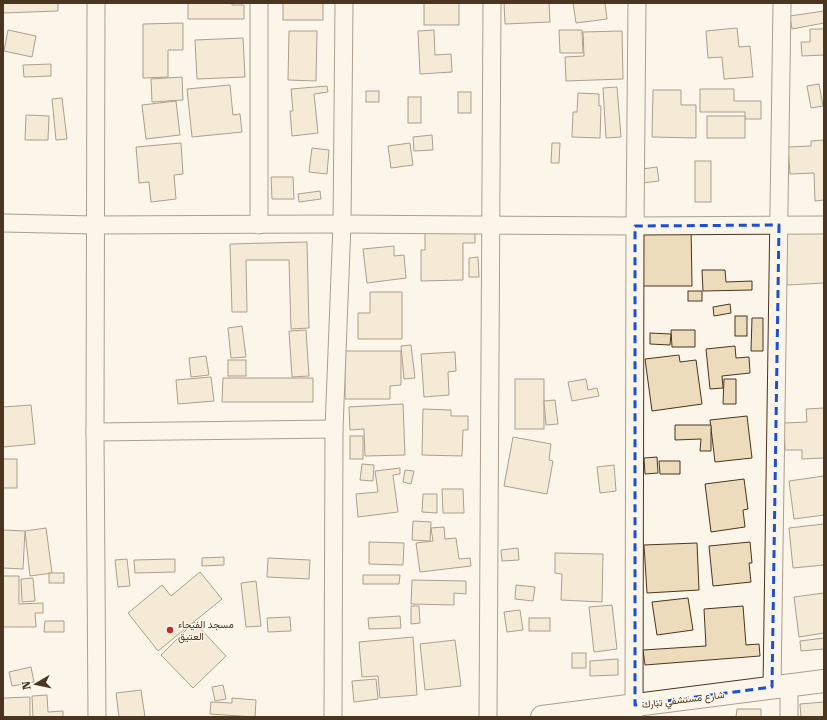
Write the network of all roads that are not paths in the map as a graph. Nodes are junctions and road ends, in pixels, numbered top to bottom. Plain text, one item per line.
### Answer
1 (96, 3) edge
2 (259, 3) edge
3 (344, 3) edge
4 (492, 3) edge
5 (637, 3) edge
6 (782, 3) edge
7 (3, 223) edge
8 (342, 224) junction
9 (94, 225) junction
10 (259, 225) junction
11 (491, 225) junction
12 (779, 225) junction
13 (824, 225) edge
14 (635, 226) junction
15 (334, 429) junction
16 (95, 432) junction
17 (824, 681) edge
18 (780, 686) junction
19 (635, 711) edge
20 (97, 717) edge
21 (333, 717) edge
22 (488, 717) edge
23 (542, 717) edge
24 (789, 717) edge

1 - 9 street
2 - 10 street
3 - 8 street
4 - 11 street
5 - 14 street
6 - 12 street
7 - 9 street
8 - 10 street
8 - 11 street
8 - 15 street
9 - 10 street
9 - 16 street
11 - 14 street
11 - 22 street
12 - 13 street
12 - 14 street
12 - 18 street
14 - 19 street
15 - 16 street
15 - 21 street
16 - 20 street
17 - 18 street, شارع مستشفي تبارك
18 - 19 street, شارع مستشفي تبارك
18 - 24 street
19 - 23 street, شارع مستشفي تبارك

